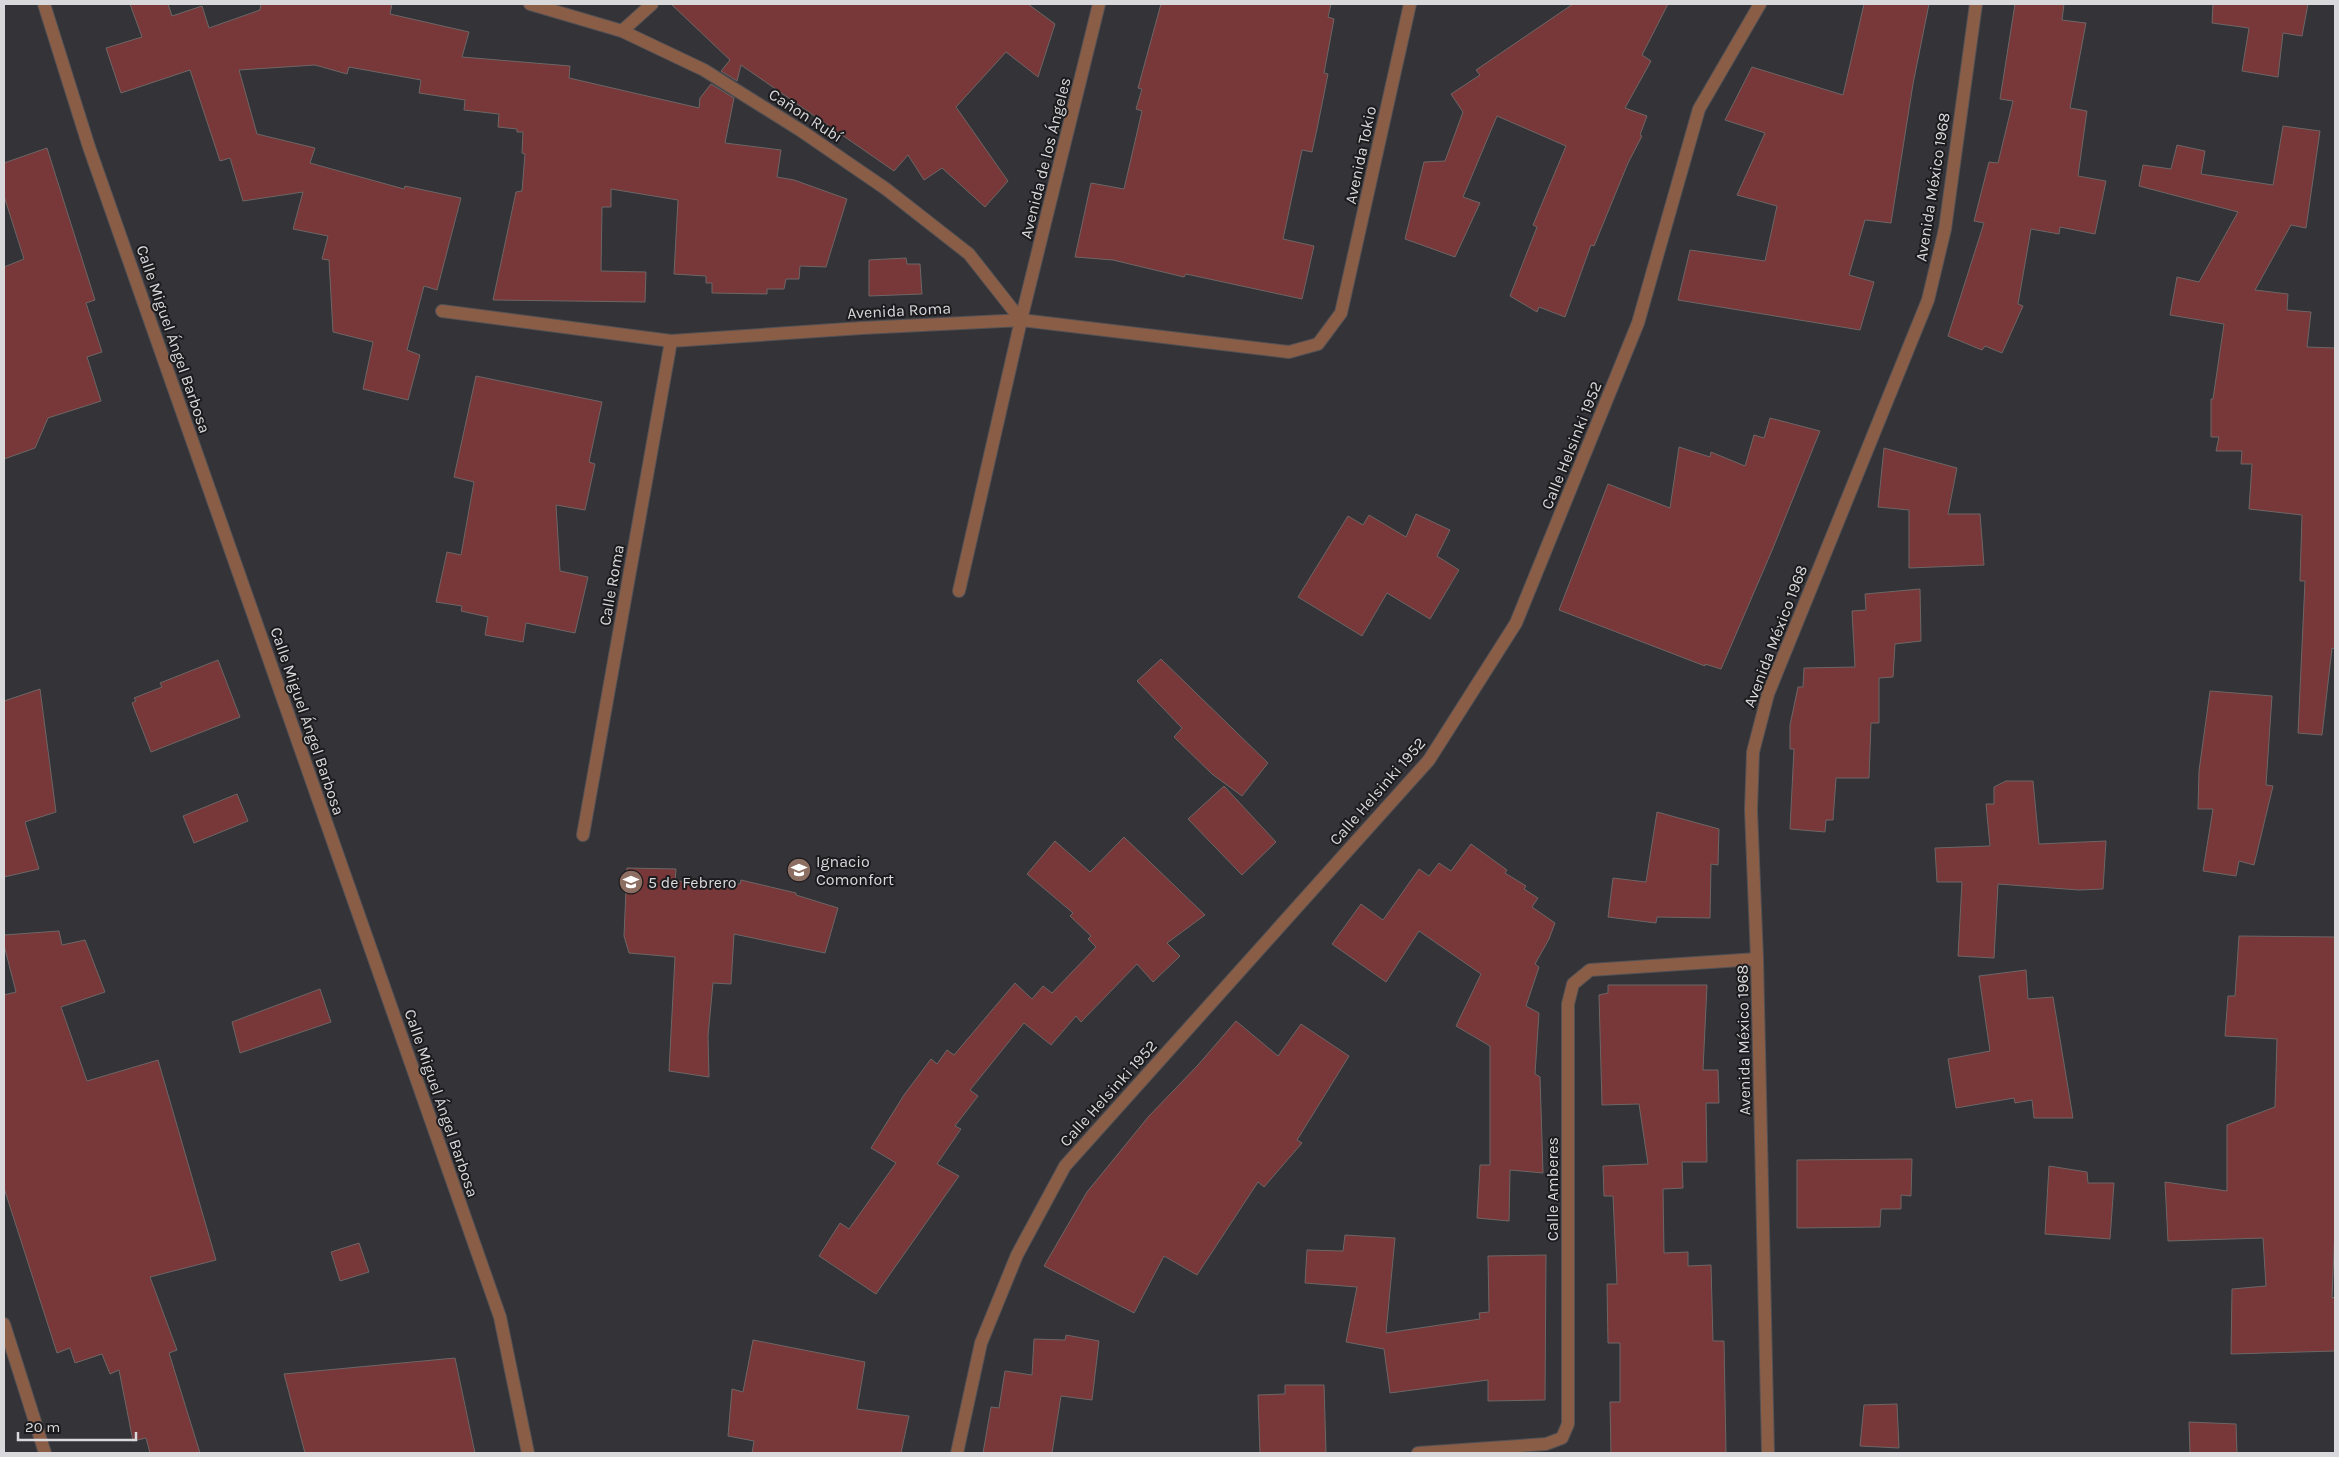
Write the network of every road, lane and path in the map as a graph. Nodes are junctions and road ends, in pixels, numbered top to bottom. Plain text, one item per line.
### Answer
1 (44, 4) edge
2 (530, 4) edge
3 (652, 4) edge
4 (1099, 4) edge
5 (1410, 4) edge
6 (1760, 4) edge
7 (1976, 4) edge
8 (622, 31) junction
9 (442, 311) dead end
10 (1341, 313) joint
11 (1021, 320) junction
12 (671, 341) junction
13 (959, 591) dead end
14 (583, 835) dead end
15 (1757, 959) junction
16 (4, 1324) edge
17 (45, 1453) edge
18 (528, 1453) edge
19 (957, 1453) edge
20 (1418, 1453) edge
21 (1768, 1453) edge

1 - 18 street, Calle Miguel Ángel Barbosa
2 - 8 street, Cañon Rubí
3 - 8 street
4 - 11 street, Avenida de los Ángeles
5 - 10 street, Avenida Tokio
6 - 19 street, Calle Helsinki 1952
7 - 15 street, Avenida México 1968
8 - 11 street, Cañon Rubí
9 - 12 street, Avenida Roma
10 - 11 street, Avenida Roma
11 - 12 street, Avenida Roma
11 - 13 street, Avenida de los Ángeles
12 - 14 street, Calle Roma
15 - 20 street, Calle Amberes
15 - 21 street, Avenida México 1968
16 - 17 street

